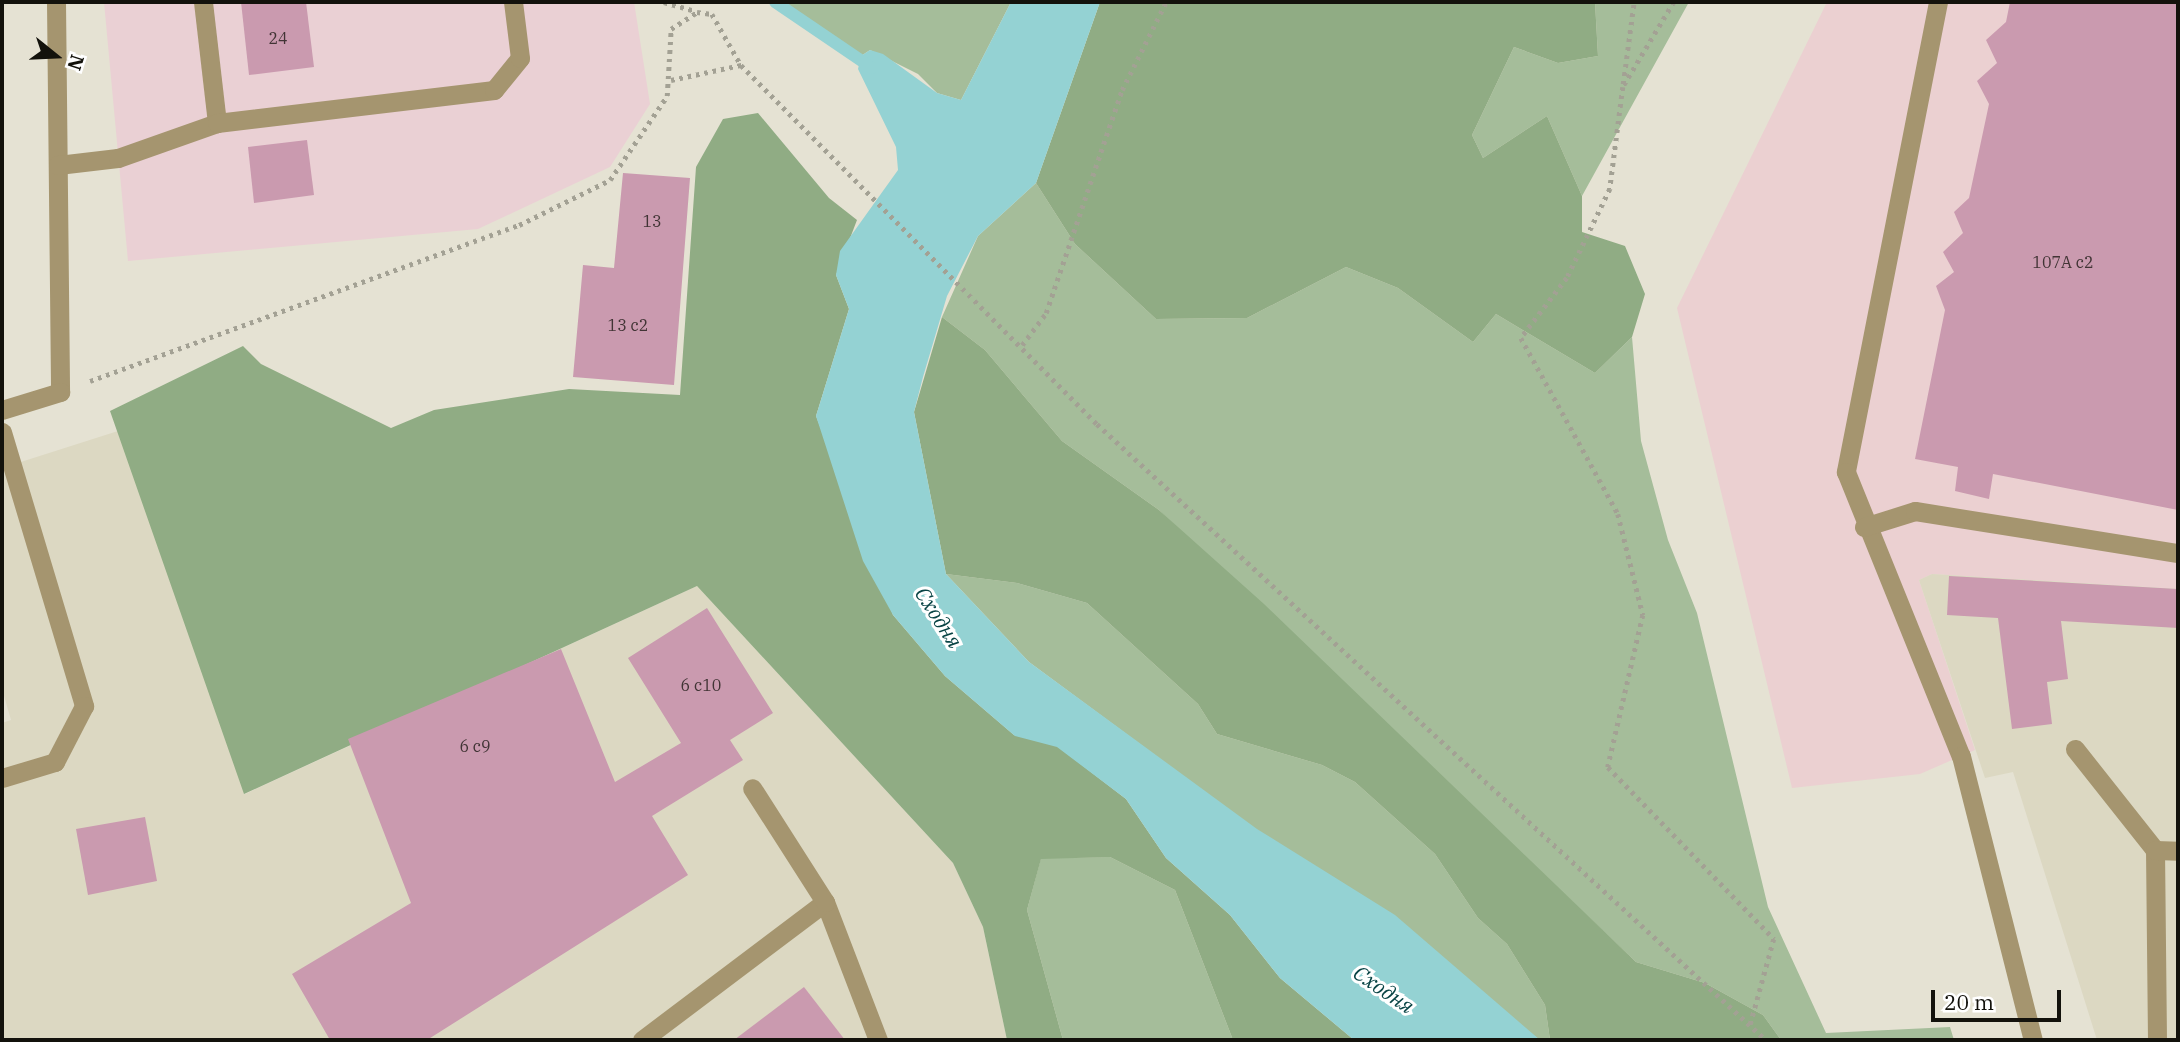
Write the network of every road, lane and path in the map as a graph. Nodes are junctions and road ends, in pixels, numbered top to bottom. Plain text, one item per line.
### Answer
1 (56, 2) edge
2 (203, 2) edge
3 (513, 2) edge
4 (664, 2) edge
5 (1166, 2) edge
6 (1634, 2) edge
7 (1674, 2) edge
8 (1938, 2) edge
9 (696, 12) junction
10 (741, 65) junction
11 (671, 80) junction
12 (1623, 87) junction
13 (217, 123) junction
14 (58, 165) junction
15 (1022, 345) junction
16 (60, 393) junction
17 (2, 410) edge
18 (2, 432) edge
19 (1864, 527) junction
20 (2178, 553) edge
21 (2075, 749) dead end
22 (2, 778) edge
23 (752, 788) dead end
24 (2154, 850) junction
25 (2178, 851) edge
26 (825, 902) junction
27 (1750, 1026) junction
28 (642, 1040) edge
29 (878, 1040) edge
30 (1766, 1040) edge
31 (2033, 1040) edge
32 (2157, 1040) edge

1 - 14 street
2 - 13 street
3 - 13 street
4 - 9 path
5 - 15 path
6 - 12 path
7 - 12 path
8 - 19 street
9 - 10 path
9 - 11 path
10 - 11 path
10 - 15 path
11 - 16 path
12 - 27 path
13 - 14 street
14 - 16 street
15 - 27 path
16 - 17 street
18 - 22 street
19 - 20 street
19 - 31 street
21 - 24 street
23 - 26 street
24 - 25 street
24 - 32 street
26 - 28 street
26 - 29 street
27 - 30 path

